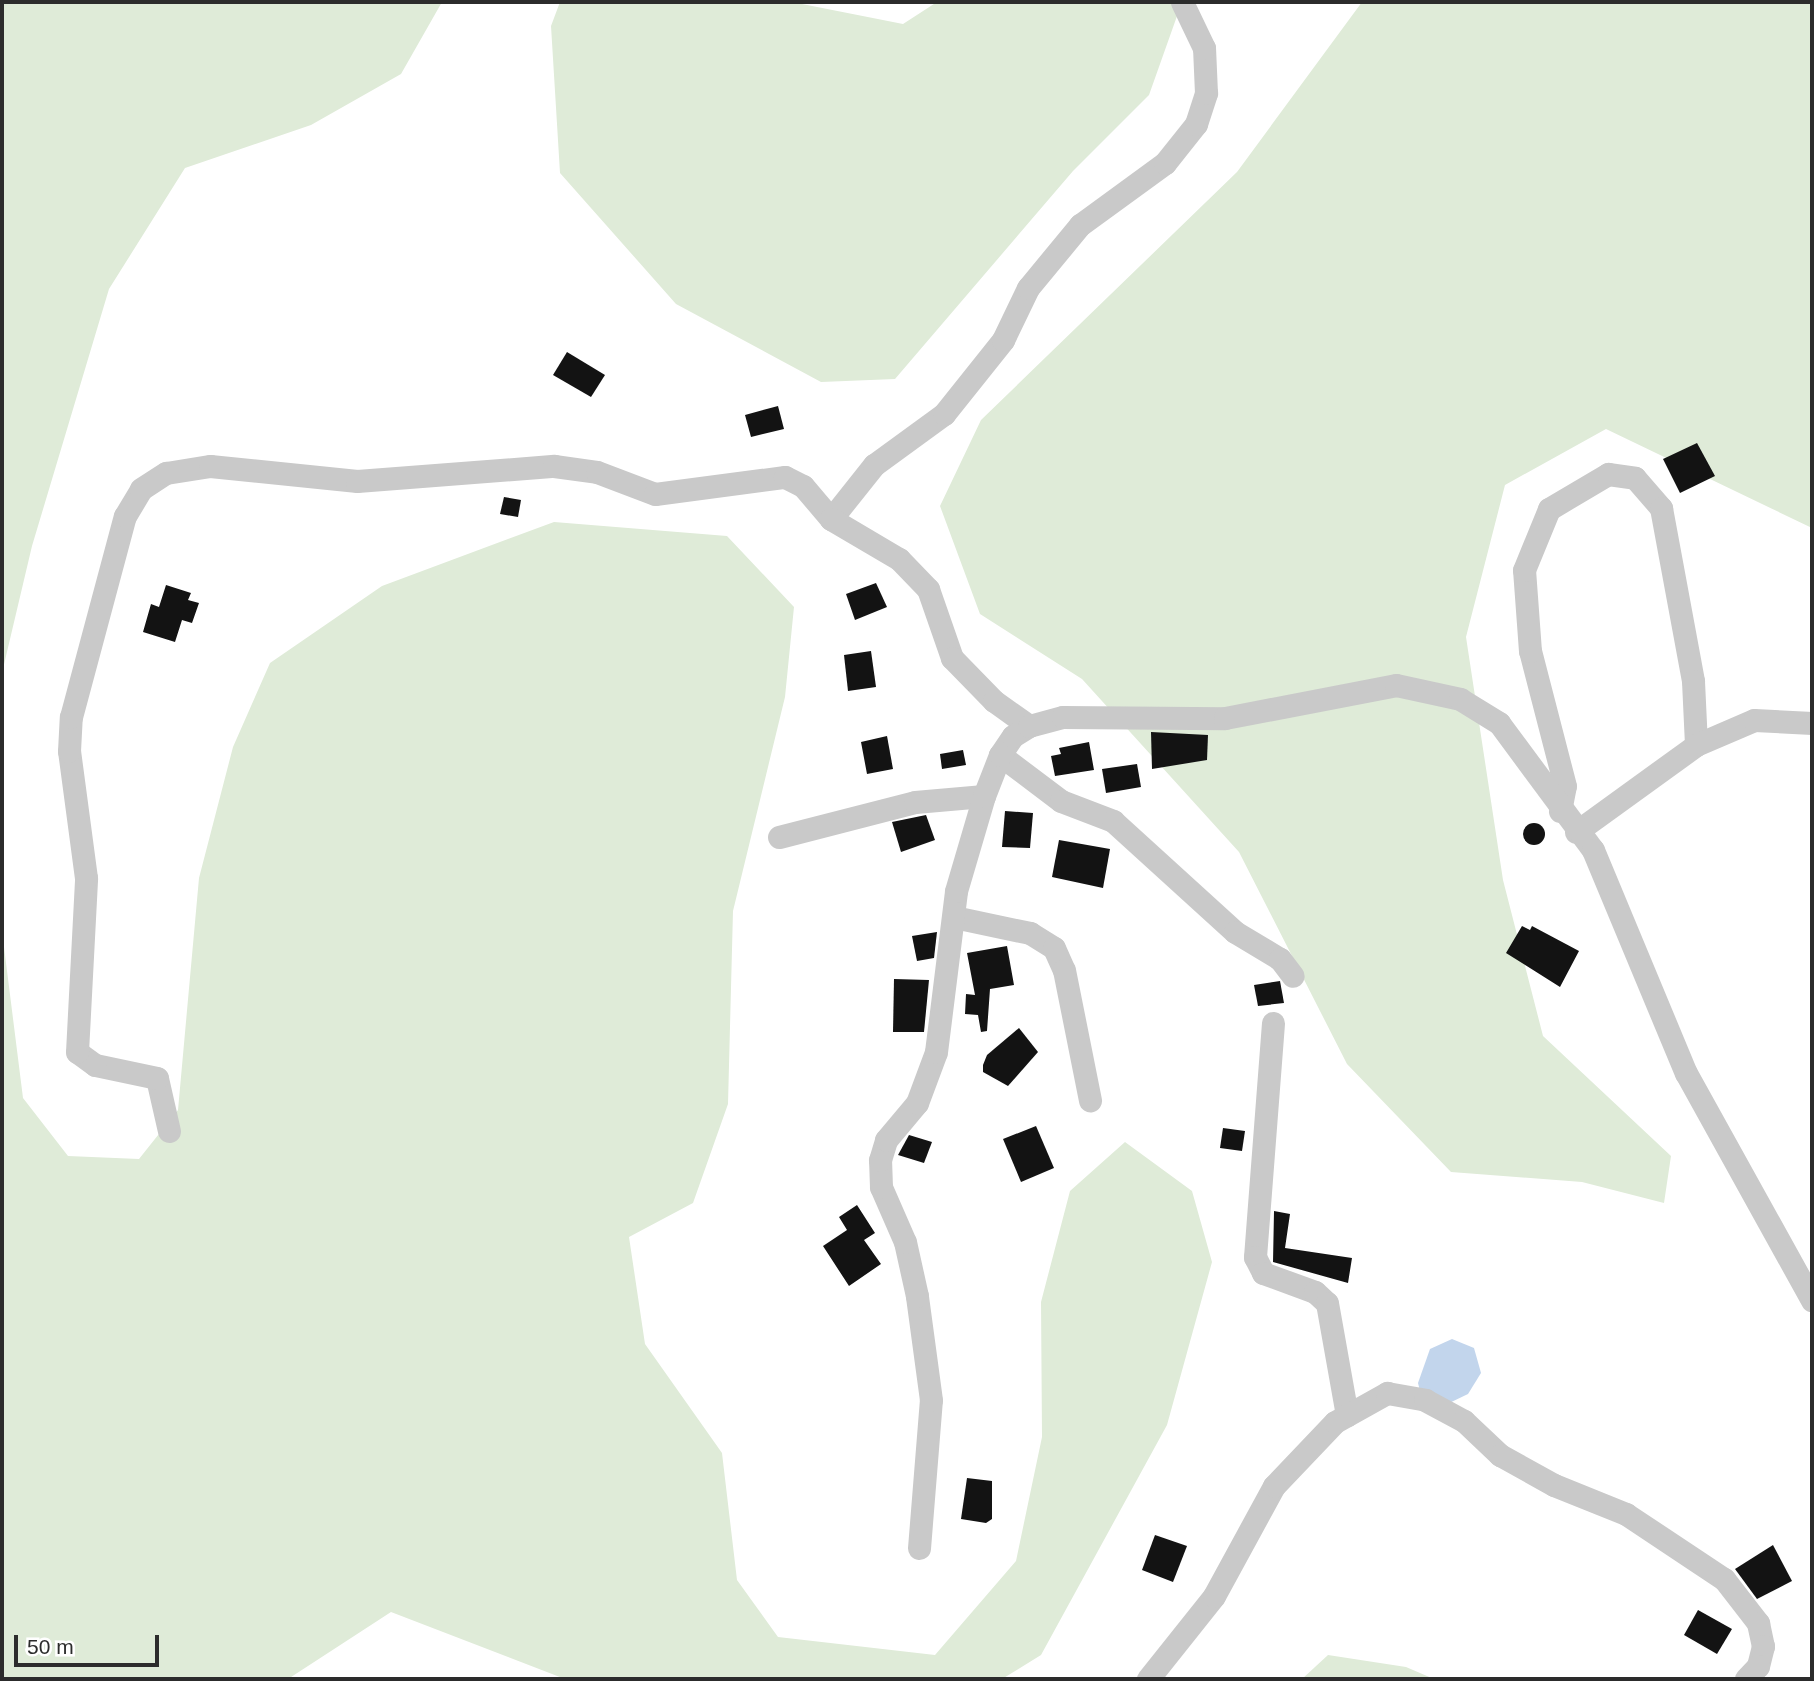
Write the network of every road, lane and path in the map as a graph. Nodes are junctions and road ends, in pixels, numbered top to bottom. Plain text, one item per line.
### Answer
1 (1182, 2) edge
2 (831, 519) junction
3 (1812, 723) edge
4 (1029, 726) junction
5 (1696, 745) junction
6 (1000, 755) junction
7 (984, 796) junction
8 (1560, 811) junction
9 (1576, 832) junction
10 (779, 837) dead end
11 (954, 917) junction
12 (1293, 976) dead end
13 (1273, 1023) dead end
14 (1090, 1100) dead end
15 (169, 1131) dead end
16 (1812, 1300) edge
17 (1347, 1415) junction
18 (919, 1548) dead end
19 (1148, 1679) edge
20 (1746, 1679) edge

1 - 2 street
2 - 4 street
2 - 15 street
3 - 5 street
4 - 6 street
4 - 8 street
5 - 8 street
5 - 9 street
6 - 7 street
6 - 12 street
7 - 10 street
7 - 11 street
8 - 9 street
9 - 16 street
11 - 14 street
11 - 18 street
13 - 17 street
17 - 19 street
17 - 20 street

